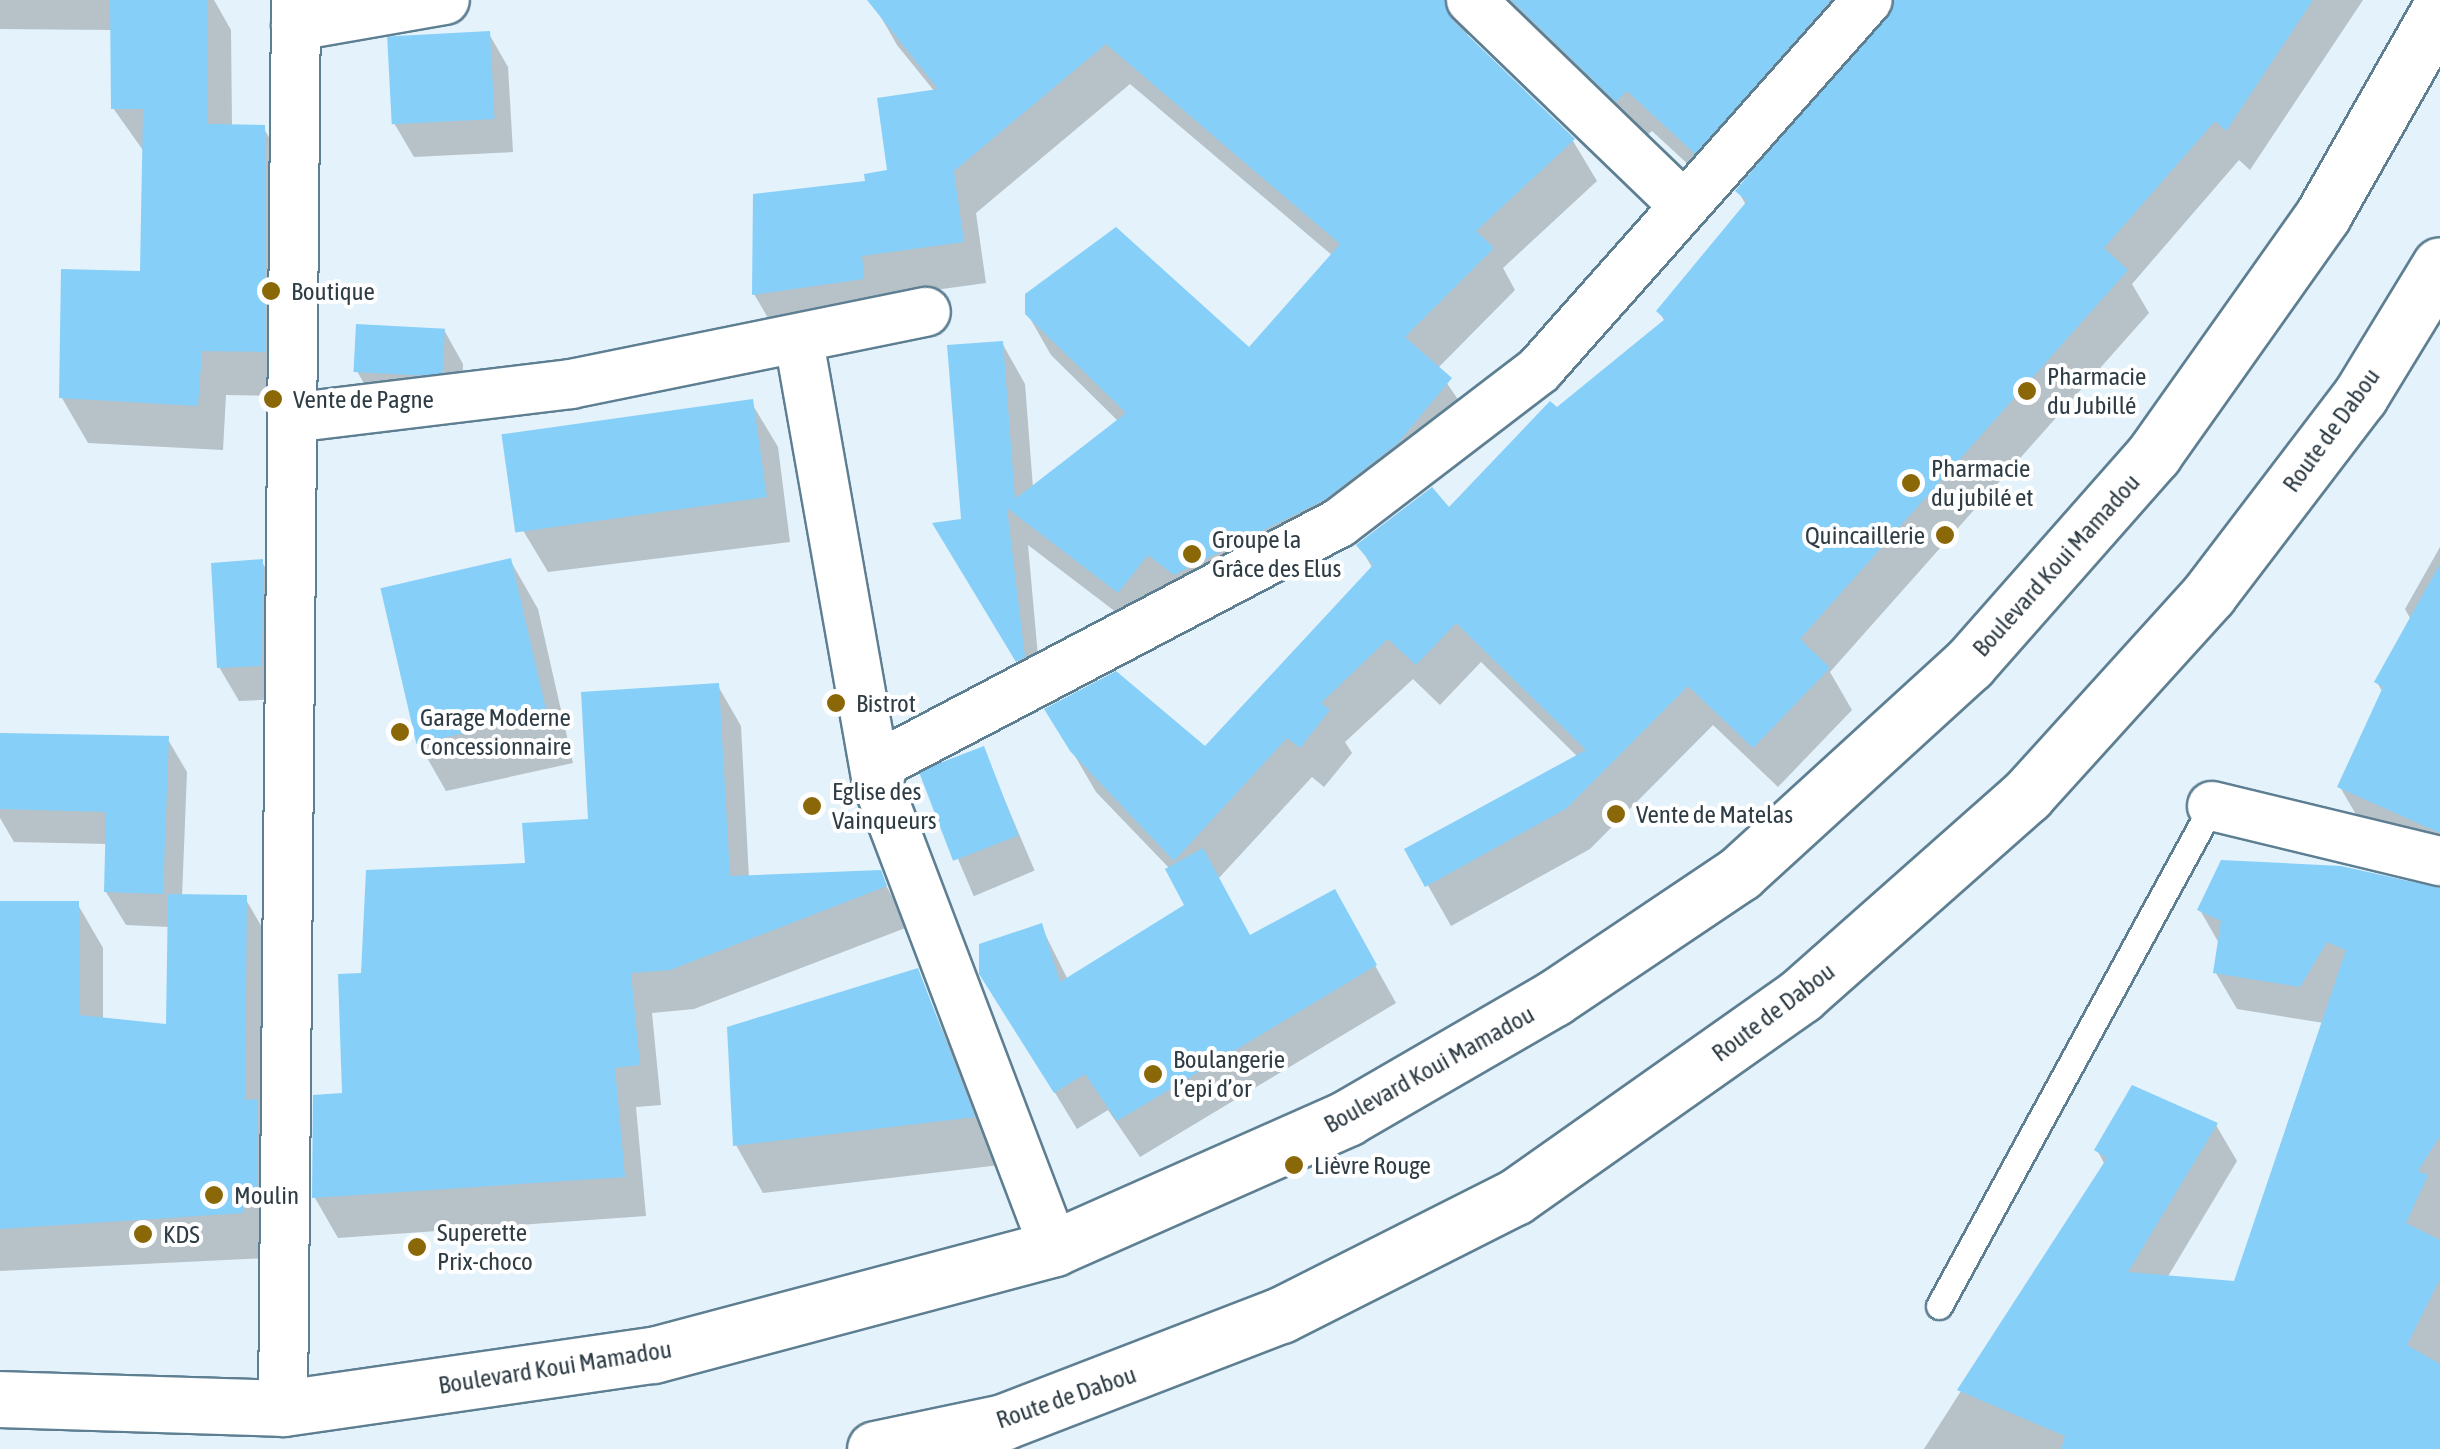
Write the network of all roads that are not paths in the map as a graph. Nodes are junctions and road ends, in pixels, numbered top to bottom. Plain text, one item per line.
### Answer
1 (445, 0) edge
2 (1470, 0) edge
3 (1868, 0) edge
4 (2440, 9) edge
5 (296, 13) edge
6 (1684, 206) junction
7 (2440, 265) edge
8 (926, 312) dead end
9 (799, 341) junction
10 (298, 417) junction
11 (877, 782) junction
12 (2212, 806) joint
13 (2440, 860) edge
14 (1054, 1248) junction
15 (1938, 1306) dead end
16 (0, 1399) edge
17 (282, 1408) junction
18 (1007, 1435) edge
19 (876, 1449) edge

1 - 5 street
2 - 6 street
3 - 6 street
4 - 14 main road, Boulevard Koui Mamadou
5 - 10 street
6 - 11 street
7 - 18 main road, Route de Dabou
8 - 9 street
9 - 10 street
9 - 11 street
10 - 17 street
11 - 14 street
12 - 13 street
12 - 15 lane
14 - 17 main road, Boulevard Koui Mamadou
16 - 17 main road, Boulevard Koui Mamadou
18 - 19 main road, Route de Dabou

